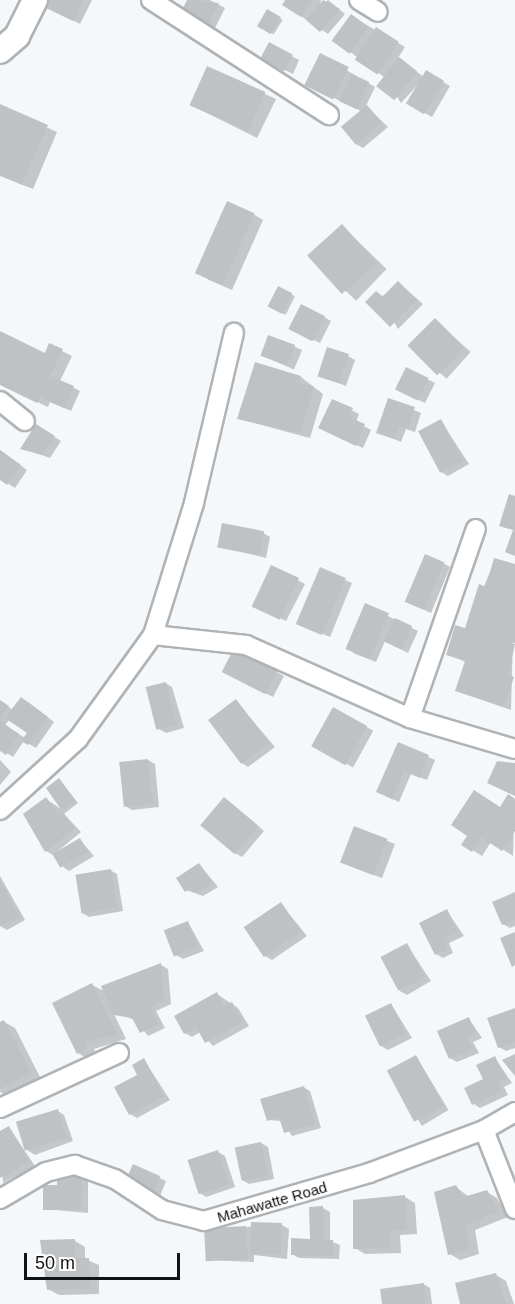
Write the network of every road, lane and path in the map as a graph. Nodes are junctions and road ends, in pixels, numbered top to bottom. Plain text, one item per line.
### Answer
1 (34, 0) edge
2 (151, 0) edge
3 (359, 0) edge
4 (378, 12) dead end
5 (0, 51) edge
6 (329, 115) dead end
7 (234, 333) dead end
8 (0, 401) edge
9 (24, 421) dead end
10 (476, 529) dead end
11 (153, 635) junction
12 (410, 718) junction
13 (514, 746) edge
14 (0, 810) edge
15 (119, 1053) dead end
16 (0, 1108) edge
17 (515, 1112) edge
18 (484, 1130) junction
19 (0, 1198) edge
20 (515, 1209) edge

1 - 5 street
2 - 6 street
3 - 4 street
7 - 11 street
8 - 9 street
10 - 12 street
11 - 12 street
11 - 14 street
12 - 13 street
15 - 16 street
17 - 18 street, Mahawatte Road
18 - 19 street, Mahawatte Road
18 - 20 street

